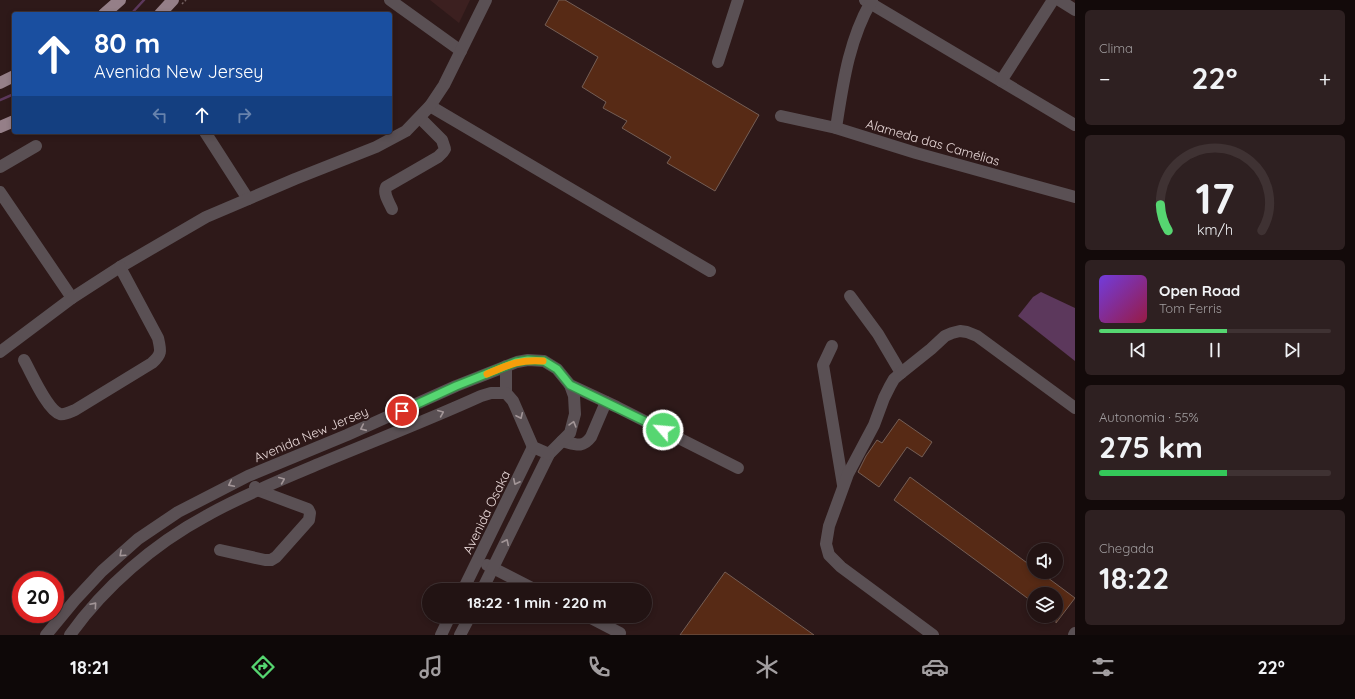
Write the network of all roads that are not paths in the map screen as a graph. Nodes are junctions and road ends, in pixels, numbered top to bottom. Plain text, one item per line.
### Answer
1 (120, 0) edge
2 (173, 0) edge
3 (390, 0) edge
4 (486, 0) edge
5 (738, 0) edge
6 (1054, 0) edge
7 (1059, 0) edge
8 (869, 1) edge
9 (1075, 10) edge
10 (106, 12) edge
11 (162, 12) edge
12 (461, 51) junction
13 (718, 62) dead end
14 (12, 77) edge
15 (1000, 81) junction
16 (0, 83) edge
17 (430, 106) junction
18 (782, 116) dead end
19 (420, 118) junction
20 (12, 122) edge
21 (1075, 125) edge
22 (0, 127) edge
23 (836, 128) junction
24 (206, 134) edge
25 (36, 146) dead end
26 (0, 167) edge
27 (0, 192) edge
28 (1075, 197) edge
29 (248, 198) junction
30 (392, 209) dead end
31 (120, 267) junction
32 (710, 271) dead end
33 (850, 296) dead end
34 (72, 298) junction
35 (832, 346) dead end
36 (0, 352) edge
37 (24, 360) dead end
38 (506, 366) junction
39 (901, 373) junction
40 (570, 385) junction
41 (456, 386) junction
42 (506, 393) junction
43 (606, 402) junction
44 (464, 404) junction
45 (1075, 408) edge
46 (562, 440) junction
47 (533, 447) junction
48 (549, 454) junction
49 (738, 468) dead end
50 (248, 476) junction
51 (843, 486) junction
52 (258, 490) junction
53 (178, 512) junction
54 (184, 528) junction
55 (220, 550) dead end
56 (478, 561) junction
57 (493, 568) junction
58 (102, 571) junction
59 (467, 583) edge
60 (486, 583) edge
61 (522, 583) edge
62 (114, 584) junction
63 (448, 623) edge
64 (466, 623) edge
65 (601, 623) edge
66 (445, 633) edge
67 (620, 633) dead end
68 (46, 635) edge
69 (70, 635) edge
70 (460, 635) edge
71 (933, 635) edge

1 - 10 main road
2 - 11 main road
3 - 12 street
4 - 12 street
5 - 13 street
6 - 15 street
7 - 9 street
8 - 15 street
8 - 23 street
12 - 17 street
14 - 16 main road
15 - 21 street
17 - 19 street
17 - 32 street
18 - 23 street, Alameda das Camélias
19 - 29 street
19 - 30 street
20 - 22 main road
23 - 28 street, Alameda das Camélias
24 - 29 street
25 - 26 street
27 - 34 street
29 - 31 street
31 - 34 street
31 - 37 street
33 - 39 street
34 - 36 street
35 - 51 street
38 - 40 street, Avenida New Jersey
38 - 41 street, Avenida New Jersey
38 - 42 street
39 - 45 street
39 - 51 street
40 - 43 street
46 -> 40 street, Avenida New Jersey
41 - 44 street
41 -> 50 street, Avenida New Jersey
42 - 44 street
42 -> 47 street
43 - 46 street
43 - 49 street
52 -> 44 street
46 - 48 street, Avenida New Jersey
47 - 48 street
47 -> 56 street, Avenida Osaka
57 -> 48 street
50 - 52 street
50 -> 53 street, Avenida New Jersey
51 - 71 street
52 - 54 street
52 - 55 street
53 - 54 street
53 -> 58 street, Avenida New Jersey
54 - 62 street
56 - 57 street
56 - 59 street, Avenida Osaka
57 - 60 street
57 - 61 street
58 - 62 street
58 - 68 street, Avenida New Jersey
69 -> 62 street
63 - 66 street
64 - 70 street
65 - 67 street

